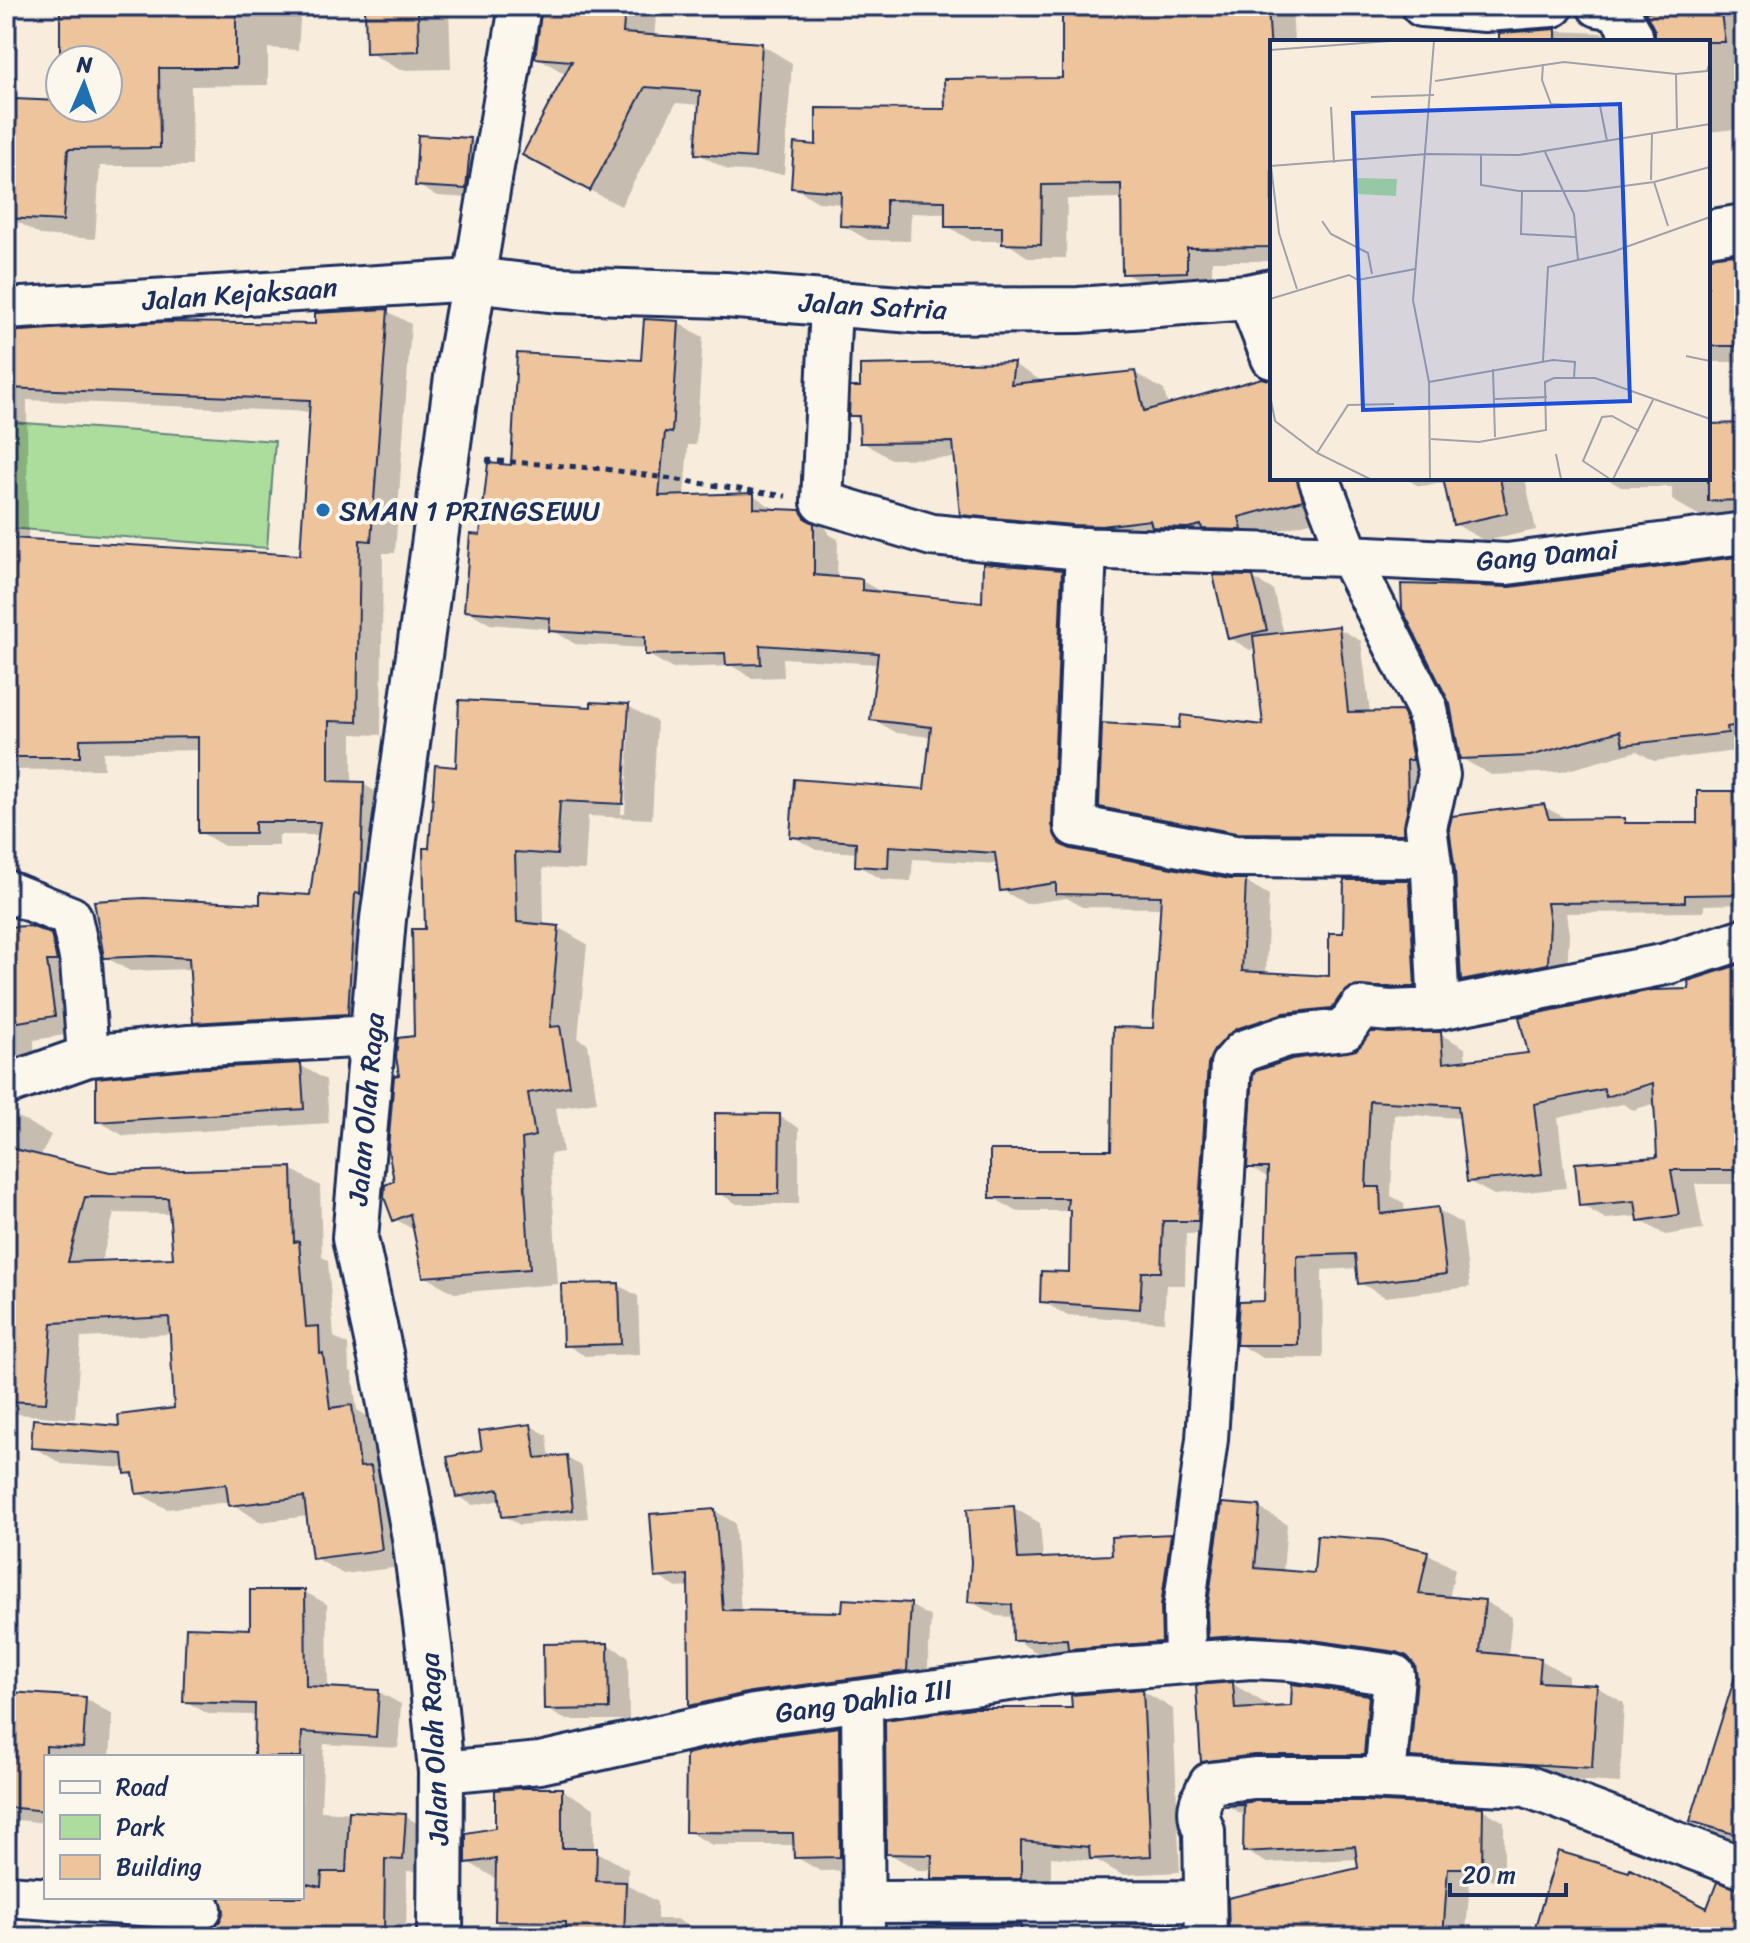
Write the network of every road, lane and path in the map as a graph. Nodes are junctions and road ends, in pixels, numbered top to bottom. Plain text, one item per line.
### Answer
1 (520, 6) edge
2 (1422, 6) edge
3 (1553, 6) edge
4 (1598, 6) edge
5 (1633, 40) edge
6 (1744, 227) edge
7 (1710, 233) edge
8 (474, 280) junction
9 (1260, 294) edge
10 (831, 305) junction
11 (6, 309) edge
12 (1270, 347) edge
13 (448, 457) junction
14 (1320, 480) edge
15 (822, 502) junction
16 (1744, 533) edge
17 (1086, 548) junction
18 (1349, 556) junction
19 (1430, 857) junction
20 (6, 891) edge
21 (1744, 939) edge
22 (1439, 1009) junction
23 (373, 1036) junction
24 (88, 1056) junction
25 (6, 1085) edge
26 (1185, 1662) junction
27 (862, 1702) junction
28 (441, 1772) junction
29 (1385, 1779) junction
30 (1744, 1868) edge
31 (6, 1896) edge
32 (44, 1899) edge
33 (51, 1899) edge
34 (201, 1909) dead end
35 (1206, 1919) edge
36 (864, 1920) edge
37 (440, 1937) edge

1 - 8 street
2 - 3 street
4 - 5 street
6 - 7 street
8 - 10 street, Jalan Satria
8 - 11 street, Jalan Kejaksaan
8 - 13 street, Jalan Olah Raga
9 - 10 street, Jalan Satria
9 - 12 street
10 - 15 street
13 - 15 path
13 - 23 street, Jalan Olah Raga
14 - 18 street
15 - 17 street, Gang Damai
16 - 18 street, Gang Damai
17 - 18 street, Gang Damai
17 - 19 street
18 - 19 street
19 - 22 street
20 - 24 street
21 - 22 street
22 - 26 street
23 - 24 street
23 - 28 street, Jalan Olah Raga
24 - 25 street
26 - 27 street, Gang Dahlia III
26 - 29 street, Gang Dahlia III
27 - 28 street, Gang Dahlia III
27 - 36 street
28 - 37 street, Jalan Olah Raga
29 - 30 street
29 - 35 street
31 - 32 street
33 - 34 street
35 - 36 street

